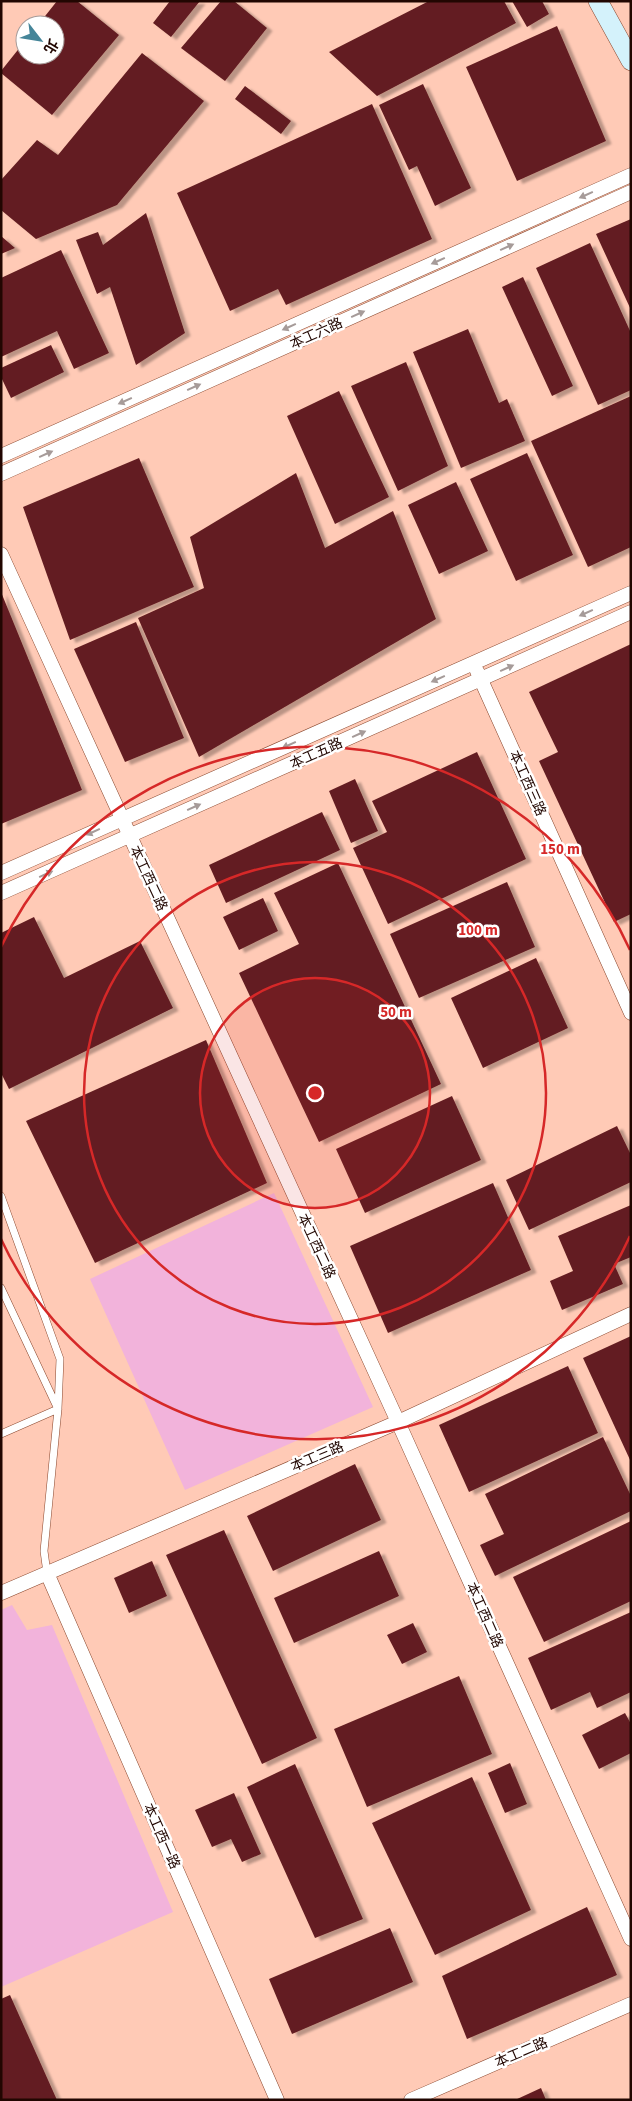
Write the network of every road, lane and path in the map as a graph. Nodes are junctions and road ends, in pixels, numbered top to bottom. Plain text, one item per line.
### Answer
1 (598, 1) edge
2 (631, 61) edge
3 (631, 175) edge
4 (631, 192) edge
5 (1, 456) edge
6 (1, 474) edge
7 (1, 554) edge
8 (631, 593) edge
9 (631, 612) edge
10 (474, 663) junction
11 (481, 679) junction
12 (122, 819) junction
13 (130, 836) junction
14 (1, 873) edge
15 (1, 893) edge
16 (631, 1012) edge
17 (1, 1196) edge
18 (1, 1288) edge
19 (631, 1314) edge
20 (58, 1408) junction
21 (398, 1422) junction
22 (1, 1434) edge
23 (47, 1572) junction
24 (1, 1593) edge
25 (631, 1939) edge
26 (631, 2004) edge
27 (276, 2100) edge
28 (411, 2100) edge

1 - 2 street
3 -> 5 street, 本工六路
6 -> 4 street, 本工六路
7 - 12 street, 本工西二路
8 -> 10 street, 本工五路
11 -> 9 street, 本工五路
10 - 11 street, 本工西三路
10 -> 12 street, 本工五路
13 -> 11 street, 本工五路
11 - 16 street, 本工西三路
12 - 13 street, 本工西二路
12 -> 14 street, 本工五路
15 -> 13 street, 本工五路
13 - 21 street, 本工西二路
17 - 20 lane
18 - 20 lane
19 - 21 street, 本工三路
20 - 22 lane
20 - 23 lane
21 - 23 street, 本工三路
21 - 25 street, 本工西二路
23 - 24 street, 本工三路
23 - 27 street, 本工西一路
26 - 28 street, 本工二路

